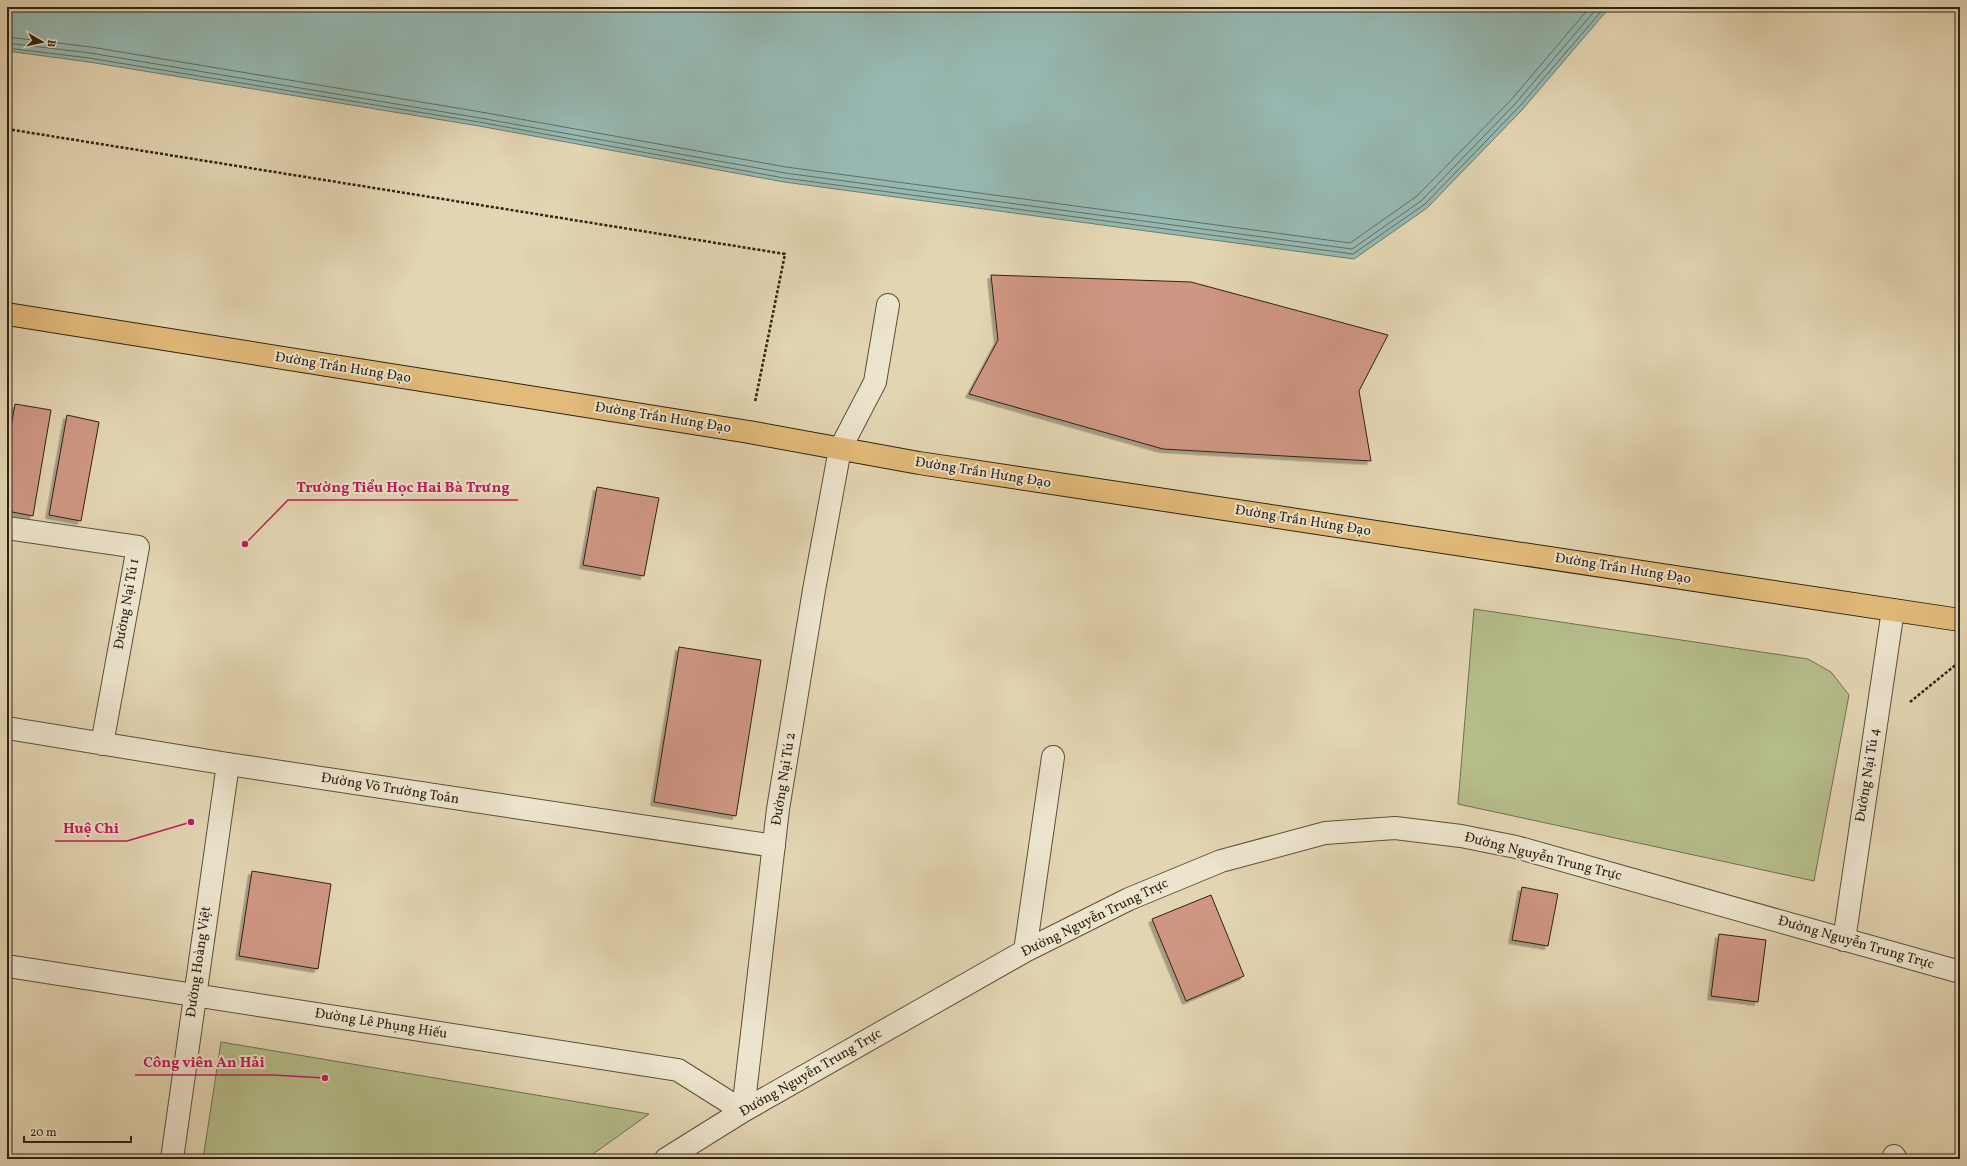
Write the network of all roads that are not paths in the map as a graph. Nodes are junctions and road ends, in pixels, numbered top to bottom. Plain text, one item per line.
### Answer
1 (888, 305) dead end
2 (7, 314) edge
3 (840, 449) junction
4 (7, 528) edge
5 (1893, 610) junction
6 (1960, 620) edge
7 (7, 728) edge
8 (102, 744) junction
9 (1053, 757) dead end
10 (228, 764) junction
11 (774, 846) junction
12 (1844, 940) junction
13 (1025, 952) junction
14 (7, 966) edge
15 (1960, 972) edge
16 (194, 995) junction
17 (743, 1112) junction
18 (172, 1159) edge
19 (666, 1159) edge

1 - 3 street, Đường Nại Tú 2
2 - 3 main road, Đường Trần Hưng Đạo
3 - 5 main road, Đường Trần Hưng Đạo
3 - 11 street, Đường Nại Tú 2
4 - 8 street, Đường Nại Tú 1
5 - 6 main road, Đường Trần Hưng Đạo
5 - 12 street, Đường Nại Tú 4
7 - 8 street, Đường Võ Trường Toản
8 - 10 street, Đường Võ Trường Toản
9 - 13 street
10 - 11 street, Đường Võ Trường Toản
10 - 16 street, Đường Hoàng Việt
11 - 17 street, Đường Nại Tú 2
12 - 13 street, Đường Nguyễn Trung Trực
12 - 15 street, Đường Nguyễn Trung Trực
13 - 17 street, Đường Nguyễn Trung Trực
14 - 16 street, Đường Lê Phụng Hiếu
16 - 17 street, Đường Lê Phụng Hiếu
16 - 18 street, Đường Hoàng Việt
17 - 19 street, Đường Nguyễn Trung Trực

